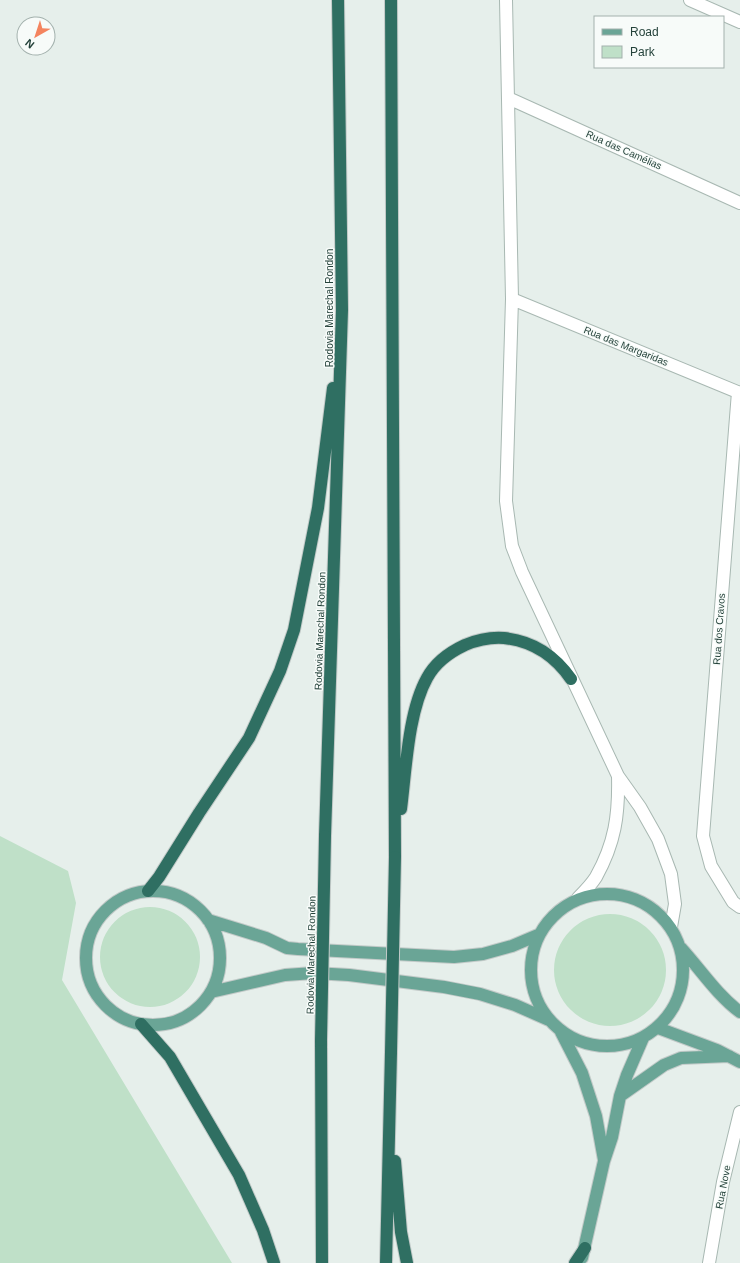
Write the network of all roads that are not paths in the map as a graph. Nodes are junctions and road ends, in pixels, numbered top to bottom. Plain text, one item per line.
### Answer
1 (338, 0) edge
2 (391, 0) edge
3 (506, 0) edge
4 (690, 0) edge
5 (740, 22) edge
6 (508, 98) junction
7 (740, 203) edge
8 (512, 299) junction
9 (342, 310) junction
10 (739, 392) edge
11 (571, 679) junction
12 (618, 776) junction
13 (395, 858) junction
14 (148, 891) junction
15 (578, 898) junction
16 (740, 907) edge
17 (208, 920) junction
18 (671, 927) junction
19 (538, 935) junction
20 (681, 948) junction
21 (211, 992) junction
22 (740, 1012) edge
23 (548, 1020) junction
24 (141, 1024) junction
25 (658, 1028) junction
26 (561, 1032) junction
27 (643, 1038) junction
28 (729, 1056) junction
29 (740, 1062) edge
30 (620, 1096) junction
31 (389, 1097) junction
32 (740, 1112) edge
33 (604, 1161) junction
34 (585, 1248) junction
35 (274, 1263) edge
36 (322, 1263) edge
37 (386, 1263) edge
38 (407, 1263) edge
39 (575, 1263) edge
40 (580, 1263) edge
41 (709, 1263) edge

1 - 9 highway, Rodovia Marechal Rondon
2 - 13 highway
3 - 6 street
4 - 5 street
6 - 7 street, Rua das Camélias
6 - 8 street
8 - 10 street, Rua das Margaridas
8 - 11 street
9 - 14 highway
9 - 36 highway, Rodovia Marechal Rondon, bridge
10 - 16 street, Rua dos Cravos
11 - 12 street
11 - 13 highway
12 - 15 street
12 - 18 street
13 - 31 highway, bridge
14 - 17 main road
14 - 24 main road
15 - 18 main road
15 - 19 main road
17 - 19 main road
17 - 21 main road
18 - 20 main road
19 - 23 main road
20 - 22 main road
20 - 25 main road
21 - 23 main road
21 - 24 main road
23 - 26 main road
24 - 35 highway
25 - 27 main road
25 - 28 main road
26 - 27 main road
26 - 33 main road
27 - 30 main road
28 - 29 main road
28 - 30 main road
30 - 33 main road
31 - 37 highway
31 - 38 highway
32 - 41 street, Rua Nove
33 - 34 main road
34 - 39 highway
34 - 40 main road

